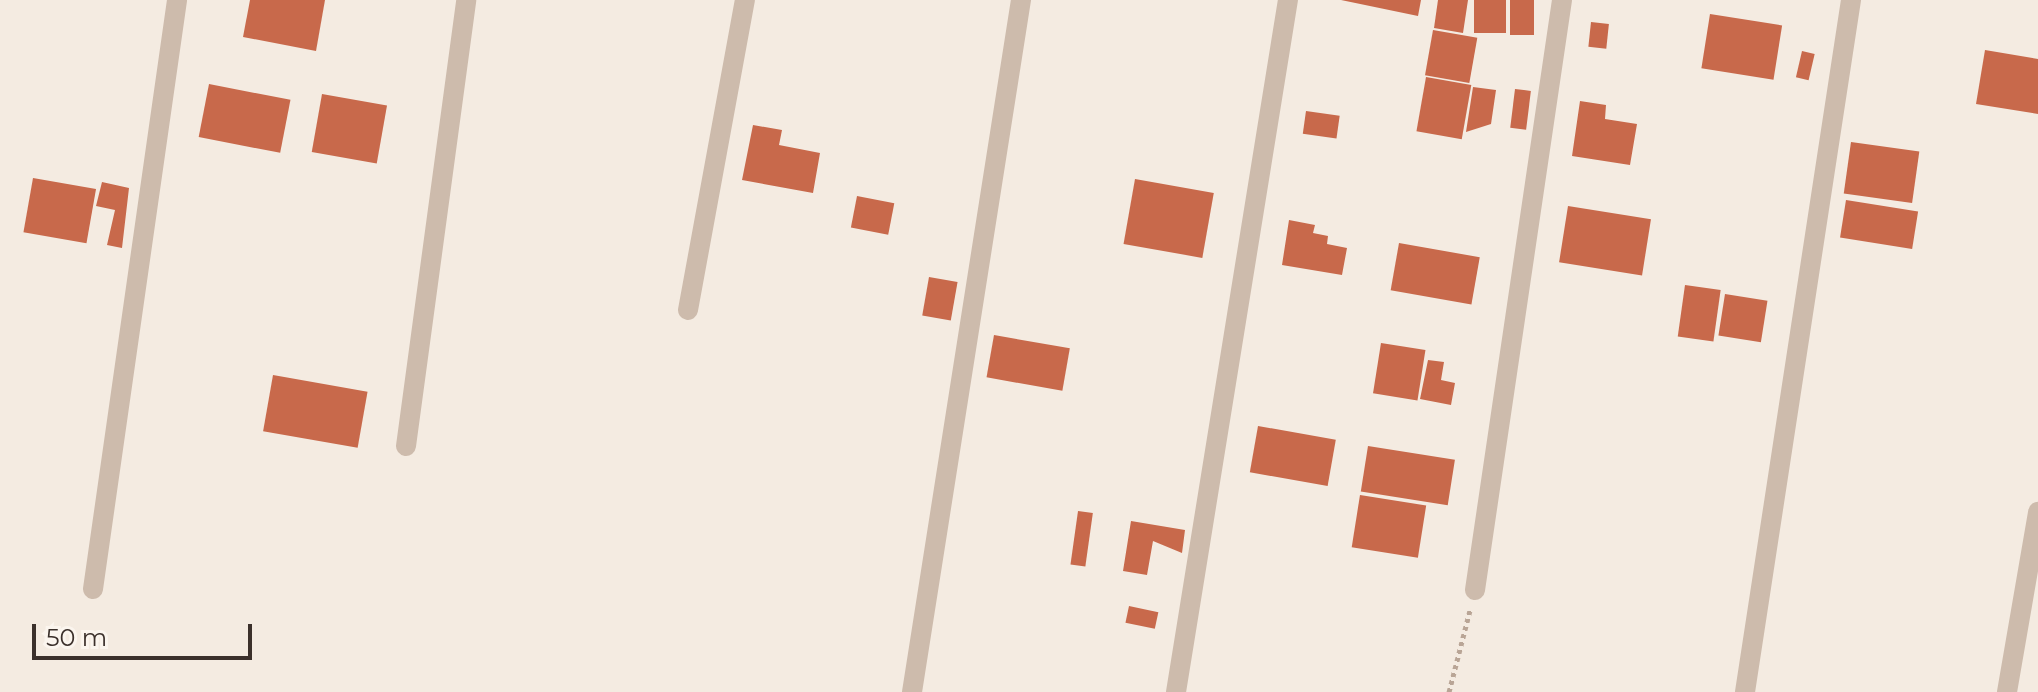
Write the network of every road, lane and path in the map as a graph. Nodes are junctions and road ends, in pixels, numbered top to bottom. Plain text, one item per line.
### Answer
1 (177, 0) edge
2 (466, 0) edge
3 (745, 0) edge
4 (1021, 0) edge
5 (1288, 0) edge
6 (1562, 0) edge
7 (1851, 0) edge
8 (688, 310) dead end
9 (406, 446) dead end
10 (2038, 512) edge
11 (93, 589) dead end
12 (1475, 590) joint
13 (912, 692) edge
14 (1176, 692) edge
15 (1449, 692) edge
16 (1745, 692) edge
17 (2007, 692) edge

1 - 11 street
2 - 9 street
3 - 8 street
4 - 13 street
5 - 14 street
6 - 12 street
7 - 16 street
10 - 17 street
12 - 15 path

